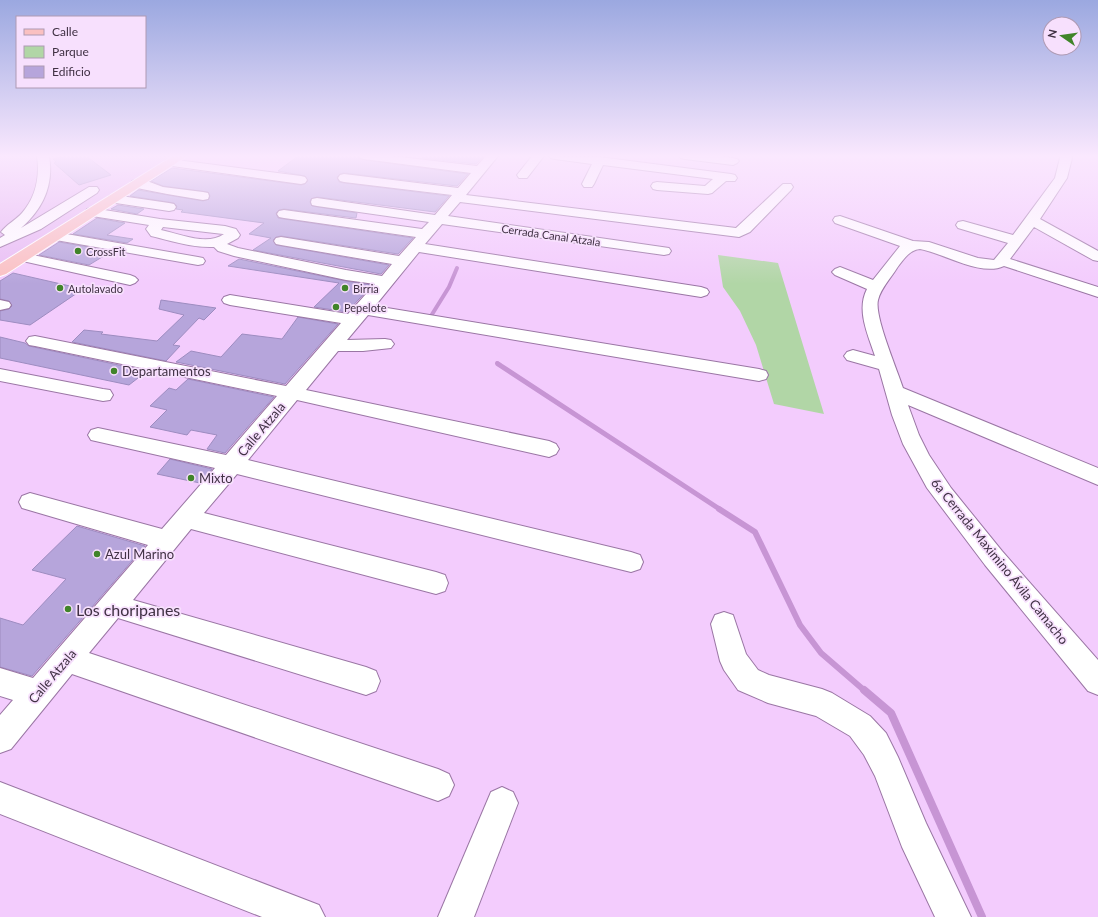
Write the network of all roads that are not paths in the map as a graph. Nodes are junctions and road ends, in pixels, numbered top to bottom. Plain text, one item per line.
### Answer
1 (36, 199) edge
2 (78, 199) edge
3 (114, 199) joint
4 (456, 199) edge
5 (486, 199) edge
6 (775, 199) edge
7 (1047, 199) edge
8 (317, 202) dead end
9 (48, 203) junction
10 (33, 205) junction
11 (66, 206) junction
12 (169, 207) dead end
13 (92, 212) junction
14 (284, 214) dead end
15 (840, 220) dead end
16 (1032, 220) junction
17 (963, 224) dead end
18 (36, 226) junction
19 (55, 236) junction
20 (0, 239) edge
21 (281, 241) dead end
22 (420, 241) junction
23 (1017, 241) junction
24 (0, 243) edge
25 (912, 245) junction
26 (664, 251) dead end
27 (23, 257) junction
28 (1098, 257) edge
29 (1002, 260) junction
30 (198, 261) dead end
31 (0, 271) edge
32 (840, 272) dead end
33 (130, 280) dead end
34 (331, 284) dead end
35 (384, 284) junction
36 (876, 287) junction
37 (701, 292) dead end
38 (1098, 292) edge
39 (230, 300) dead end
40 (358, 314) junction
41 (35, 341) dead end
42 (385, 344) dead end
43 (332, 345) junction
44 (853, 356) dead end
45 (887, 365) junction
46 (759, 374) dead end
47 (0, 375) edge
48 (895, 392) junction
49 (292, 393) junction
50 (103, 395) dead end
51 (98, 435) dead end
52 (549, 449) dead end
53 (231, 464) junction
54 (1098, 477) edge
55 (30, 502) dead end
56 (186, 518) junction
57 (167, 540) junction
58 (631, 562) dead end
59 (436, 583) dead end
60 (112, 605) junction
61 (724, 624) dead end
62 (67, 659) junction
63 (366, 681) dead end
64 (1098, 681) edge
65 (0, 682) edge
66 (38, 693) junction
67 (0, 738) edge
68 (438, 785) dead end
69 (0, 798) edge
70 (502, 803) dead end
71 (307, 917) edge
72 (456, 917) edge
73 (953, 917) edge

1 - 10 street
2 - 11 street
3 - 12 street
3 - 13 main road
4 - 22 street, Calle Atzala
5 - 6 street
7 - 16 street
8 - 22 street
9 - 10 street
9 - 11 street
9 - 18 street
10 - 20 street
11 - 18 street
13 - 19 main road
13 - 35 street
14 - 22 street
15 - 25 street
16 - 23 street
16 - 28 street
17 - 23 street
18 - 24 street
19 - 27 main road
19 - 30 street
21 - 22 street
22 - 26 street, Cerrada Canal Atzala
22 - 35 street, Calle Atzala
22 - 37 street
23 - 29 street
25 - 29 street
25 - 36 street, 6a Cerrada Maximino Ávila Camacho
27 - 31 main road
27 - 33 street
29 - 38 street
32 - 36 street
34 - 35 street
35 - 40 street, Calle Atzala
36 - 45 street, 6a Cerrada Maximino Ávila Camacho
39 - 40 street
40 - 43 street, Calle Atzala
40 - 46 street
41 - 49 street
42 - 43 street
43 - 49 street, Calle Atzala
44 - 45 street
45 - 48 street, 6a Cerrada Maximino Ávila Camacho
47 - 50 street
48 - 54 street
48 - 64 street, 6a Cerrada Maximino Ávila Camacho
49 - 52 street
49 - 53 street, Calle Atzala
51 - 53 street
53 - 56 street, Calle Atzala
53 - 58 street
55 - 57 street
56 - 57 street, Calle Atzala
56 - 59 street
57 - 60 street, Calle Atzala
60 - 62 street, Calle Atzala
60 - 63 street
61 - 73 street
62 - 66 street, Calle Atzala
62 - 68 street
65 - 66 street
66 - 67 street, Calle Atzala
69 - 71 street
70 - 72 street

